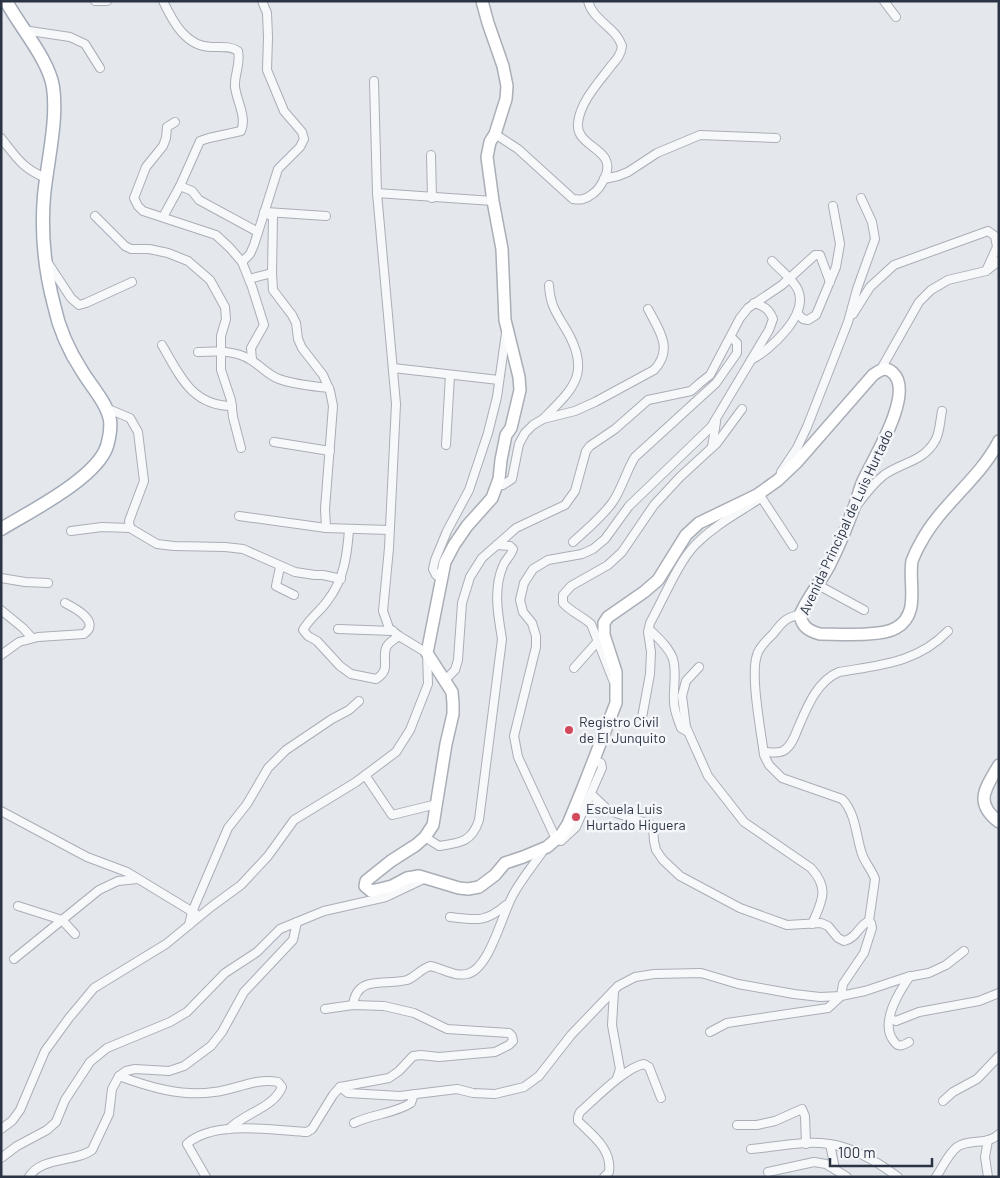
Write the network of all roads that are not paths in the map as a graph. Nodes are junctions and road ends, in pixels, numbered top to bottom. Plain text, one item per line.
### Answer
1 (6, 1) edge
2 (96, 1) edge
3 (107, 1) edge
4 (163, 1) edge
5 (262, 1) edge
6 (482, 1) edge
7 (588, 1) edge
8 (884, 1) edge
9 (896, 17) dead end
10 (23, 30) junction
11 (100, 68) dead end
12 (374, 82) dead end
13 (176, 122) dead end
14 (495, 134) junction
15 (1, 138) edge
16 (776, 138) dead end
17 (431, 155) dead end
18 (46, 178) junction
19 (604, 179) junction
20 (180, 186) junction
21 (378, 193) junction
22 (432, 198) junction
23 (861, 198) dead end
24 (492, 201) junction
25 (833, 206) dead end
26 (264, 212) junction
27 (95, 216) dead end
28 (326, 216) dead end
29 (163, 217) junction
30 (258, 232) junction
31 (46, 258) junction
32 (772, 261) dead end
33 (999, 261) edge
34 (242, 262) junction
35 (986, 271) junction
36 (272, 273) junction
37 (249, 279) junction
38 (789, 279) junction
39 (132, 282) dead end
40 (830, 282) junction
41 (549, 285) dead end
42 (754, 303) junction
43 (648, 309) dead end
44 (797, 312) junction
45 (848, 322) junction
46 (506, 326) junction
47 (731, 337) junction
48 (162, 346) dead end
49 (221, 351) junction
50 (198, 352) dead end
51 (252, 360) junction
52 (751, 360) junction
53 (394, 368) junction
54 (881, 369) junction
55 (450, 375) junction
56 (499, 380) junction
57 (329, 388) junction
58 (232, 406) junction
59 (106, 408) junction
60 (742, 409) dead end
61 (942, 411) dead end
62 (717, 418) junction
63 (543, 419) junction
64 (999, 441) edge
65 (274, 442) dead end
66 (446, 445) dead end
67 (712, 447) junction
68 (241, 448) dead end
69 (330, 451) junction
70 (774, 483) junction
71 (496, 486) junction
72 (761, 497) junction
73 (853, 511) junction
74 (239, 516) dead end
75 (130, 528) junction
76 (326, 528) junction
77 (1, 530) edge
78 (348, 530) junction
79 (389, 530) junction
80 (71, 531) dead end
81 (573, 542) dead end
82 (497, 545) junction
83 (793, 546) dead end
84 (280, 567) junction
85 (1, 578) edge
86 (441, 578) junction
87 (341, 579) junction
88 (48, 583) dead end
89 (818, 584) junction
90 (294, 595) dead end
91 (65, 603) dead end
92 (1, 610) edge
93 (864, 610) dead end
94 (800, 615) junction
95 (338, 628) dead end
96 (649, 629) junction
97 (948, 631) dead end
98 (396, 634) junction
99 (32, 638) junction
100 (598, 641) junction
101 (427, 654) junction
102 (1, 655) edge
103 (574, 668) dead end
104 (699, 668) dead end
105 (445, 680) junction
106 (617, 689) junction
107 (359, 701) dead end
108 (641, 723) dead end
109 (688, 732) junction
110 (764, 752) junction
111 (594, 760) junction
112 (999, 765) edge
113 (365, 776) junction
114 (591, 794) junction
115 (437, 804) junction
116 (1, 812) edge
117 (999, 822) edge
118 (425, 837) junction
119 (556, 839) junction
120 (547, 847) junction
121 (426, 878) junction
122 (138, 879) junction
123 (508, 904) junction
124 (18, 906) dead end
125 (196, 914) junction
126 (450, 917) dead end
127 (62, 920) junction
128 (869, 921) junction
129 (296, 922) junction
130 (812, 924) junction
131 (74, 934) dead end
132 (964, 951) dead end
133 (14, 959) dead end
134 (910, 976) junction
135 (614, 991) junction
136 (999, 993) edge
137 (841, 996) junction
138 (353, 1005) junction
139 (324, 1009) dead end
140 (890, 1019) junction
141 (710, 1032) dead end
142 (909, 1042) dead end
143 (999, 1056) edge
144 (119, 1076) junction
145 (617, 1078) junction
146 (340, 1087) junction
147 (414, 1094) junction
148 (662, 1098) dead end
149 (943, 1101) dead end
150 (354, 1123) dead end
151 (737, 1125) dead end
152 (1, 1129) edge
153 (229, 1129) junction
154 (999, 1134) edge
155 (988, 1140) junction
156 (806, 1144) junction
157 (830, 1144) junction
158 (751, 1149) dead end
159 (1, 1158) edge
160 (768, 1172) dead end
161 (840, 1174) edge
162 (29, 1177) edge
163 (206, 1177) edge
164 (604, 1177) edge
165 (898, 1177) edge
166 (936, 1177) edge
167 (988, 1177) edge

1 - 10 main road
2 - 3 street
4 - 20 street
5 - 26 street
6 - 14 street
7 - 19 street
8 - 9 street
10 - 11 street
10 - 18 main road
12 - 21 street
13 - 29 street
14 - 19 street
14 - 24 street
15 - 18 street
16 - 19 street
17 - 22 street
18 - 31 main road
20 - 29 street
20 - 30 street
21 - 22 street
21 - 53 street
22 - 24 street
23 - 45 street
24 - 46 street
25 - 40 street
26 - 28 street
26 - 30 street
26 - 36 street
27 - 49 street
29 - 34 street
30 - 34 street
31 - 39 street
31 - 59 main road
32 - 38 street
33 - 35 street
34 - 37 street
35 - 45 street
35 - 54 street
36 - 37 street
36 - 57 street
37 - 51 street
38 - 40 street
38 - 42 street
38 - 44 street
40 - 44 street
41 - 63 street
42 - 47 street
42 - 52 street
43 - 63 street
44 - 52 street
45 - 70 street
46 - 56 street
46 - 71 street
47 - 81 street
47 - 82 street
48 - 58 street
49 - 50 street
49 - 51 street
49 - 58 street
51 - 57 street
52 - 62 street
53 - 55 street
53 - 79 street
54 - 70 street
54 - 73 street, Avenida Principal de Luis Hurtado
55 - 56 street
55 - 66 street
56 - 86 street
57 - 69 street
58 - 68 street
59 - 75 street
59 - 77 main road
60 - 67 street
61 - 73 street
62 - 67 street
62 - 119 street
63 - 71 street
64 - 94 street, Avenida Principal de Luis Hurtado
65 - 69 street
67 - 100 street
69 - 76 street
70 - 72 street
70 - 106 street
71 - 86 street
72 - 83 street
72 - 96 street
73 - 89 street, Avenida Principal de Luis Hurtado
74 - 76 street
75 - 80 street
75 - 84 street
76 - 78 street
78 - 79 street
78 - 87 street
79 - 98 street
82 - 105 street
82 - 118 street
84 - 87 street
84 - 90 street
85 - 88 street
86 - 101 street
87 - 98 street
89 - 93 street
89 - 94 street, Avenida Principal de Luis Hurtado
91 - 99 street
92 - 99 street
94 - 110 street
95 - 98 street
96 - 108 street
96 - 109 street
97 - 110 street
98 - 101 street
99 - 102 street
100 - 103 street
100 - 106 street
101 - 105 street
101 - 113 street
104 - 109 street
105 - 115 street
106 - 111 street
107 - 125 street
109 - 130 street
110 - 128 street
111 - 114 street
111 - 119 street
112 - 117 street
113 - 115 street
113 - 125 street
114 - 119 street
114 - 130 street
115 - 118 street
116 - 122 street
118 - 121 street
119 - 120 street
120 - 121 street
120 - 123 street
121 - 129 street
122 - 125 street
122 - 127 street
123 - 126 street
123 - 138 street
124 - 127 street
125 - 152 street
127 - 131 street
127 - 133 street
128 - 130 street
128 - 137 street
129 - 144 street
129 - 159 street
132 - 134 street
134 - 137 street
134 - 140 street
135 - 137 street
135 - 145 street
135 - 147 street
136 - 140 street
137 - 141 street
138 - 139 street
138 - 146 street
140 - 142 street
143 - 149 street
144 - 153 street
144 - 162 street
145 - 148 street
145 - 164 street
146 - 147 street
146 - 153 street
147 - 150 street
151 - 156 street
153 - 163 street
154 - 155 street
155 - 166 street
155 - 167 street
156 - 157 street
156 - 158 street
157 - 161 street
157 - 165 street
160 - 161 street

